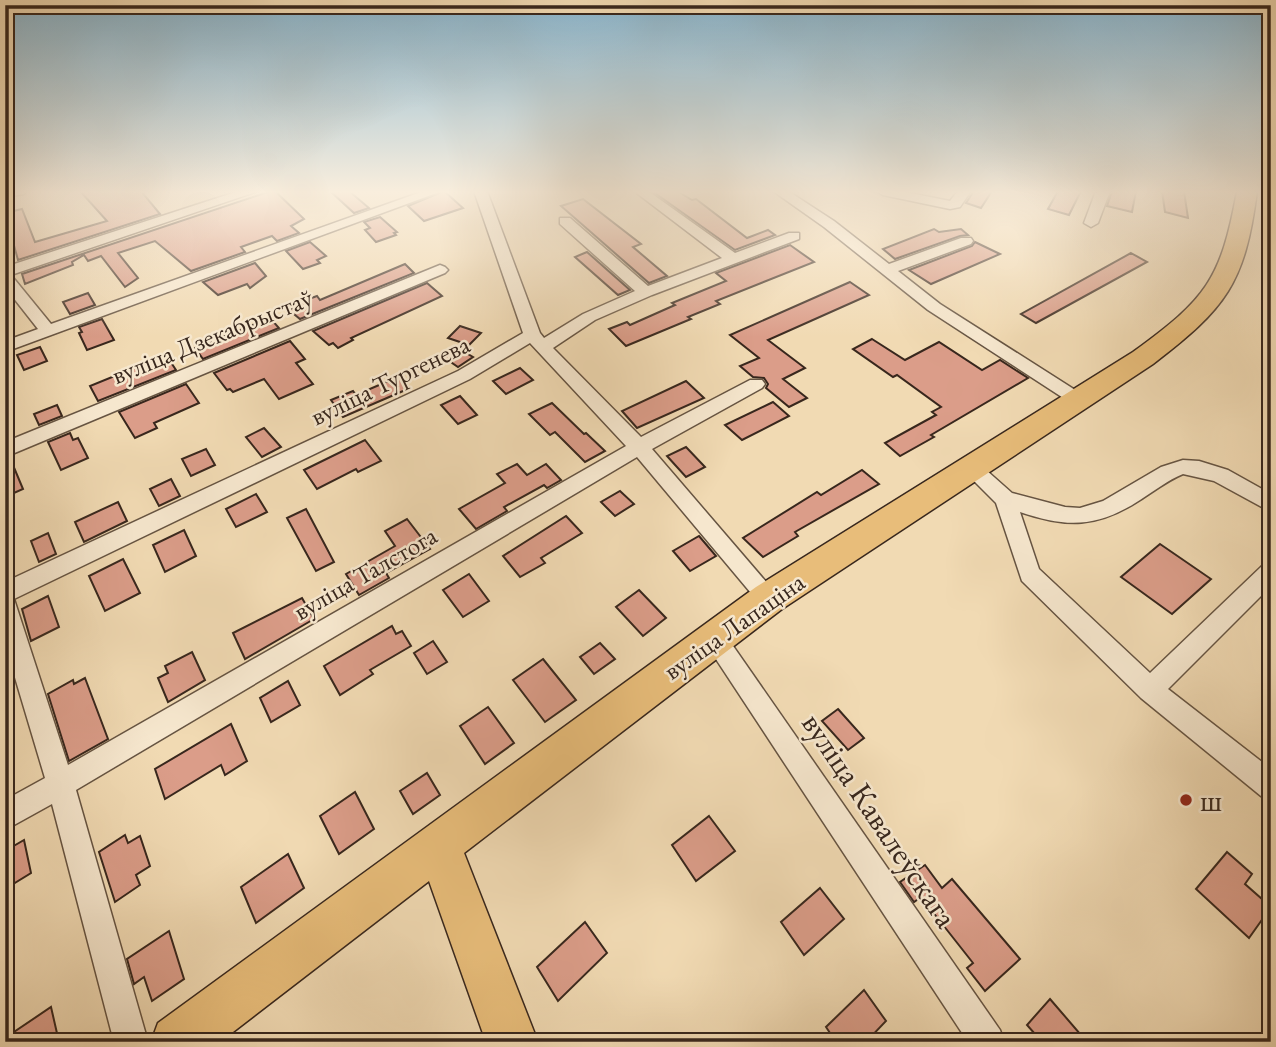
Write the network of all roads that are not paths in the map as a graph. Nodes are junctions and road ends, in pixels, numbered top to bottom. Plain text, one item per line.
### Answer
1 (106, 240) edge
2 (300, 240) edge
3 (499, 240) edge
4 (587, 240) edge
5 (707, 240) edge
6 (784, 240) edge
7 (846, 240) edge
8 (1239, 240) edge
9 (966, 241) dead end
10 (733, 259) junction
11 (440, 270) dead end
12 (888, 271) junction
13 (5, 274) edge
14 (646, 292) junction
15 (48, 331) junction
16 (537, 341) junction
17 (5, 347) edge
18 (756, 384) dead end
19 (1077, 399) junction
20 (639, 447) junction
21 (5, 450) edge
22 (970, 467) junction
23 (1004, 499) junction
24 (1271, 504) edge
25 (1271, 571) edge
26 (5, 593) edge
27 (769, 598) junction
28 (5, 605) edge
29 (714, 638) junction
30 (1150, 690) junction
31 (60, 782) junction
32 (1271, 786) edge
33 (5, 816) edge
34 (439, 846) junction
35 (131, 1042) edge
36 (177, 1042) edge
37 (512, 1042) edge
38 (988, 1042) edge

1 - 13 street
2 - 15 street
3 - 16 street
4 - 14 street
5 - 10 street
6 - 10 street, вуліца Тургенева
7 - 12 street
8 - 19 main road, вуліца Лапаціна
9 - 12 street
10 - 14 street, вуліца Тургенева
11 - 21 street, вуліца Дзекабрыстаў
12 - 19 street
13 - 15 street
14 - 16 street, вуліца Тургенева
15 - 17 street
16 - 20 street
16 - 26 street, вуліца Тургенева
18 - 20 street, вуліца Талстога
19 - 22 main road, вуліца Лапаціна
20 - 27 street
20 - 31 street, вуліца Талстога
22 - 23 street
22 - 27 main road, вуліца Лапаціна
23 - 24 street
23 - 30 street
25 - 30 street
27 - 29 main road, вуліца Лапаціна
28 - 31 street
29 - 34 main road, вуліца Лапаціна
29 - 38 street, вуліца Кавалеўскага
30 - 32 street
31 - 33 street, вуліца Талстога
31 - 35 street
34 - 36 main road, вуліца Лапаціна
34 - 37 main road

